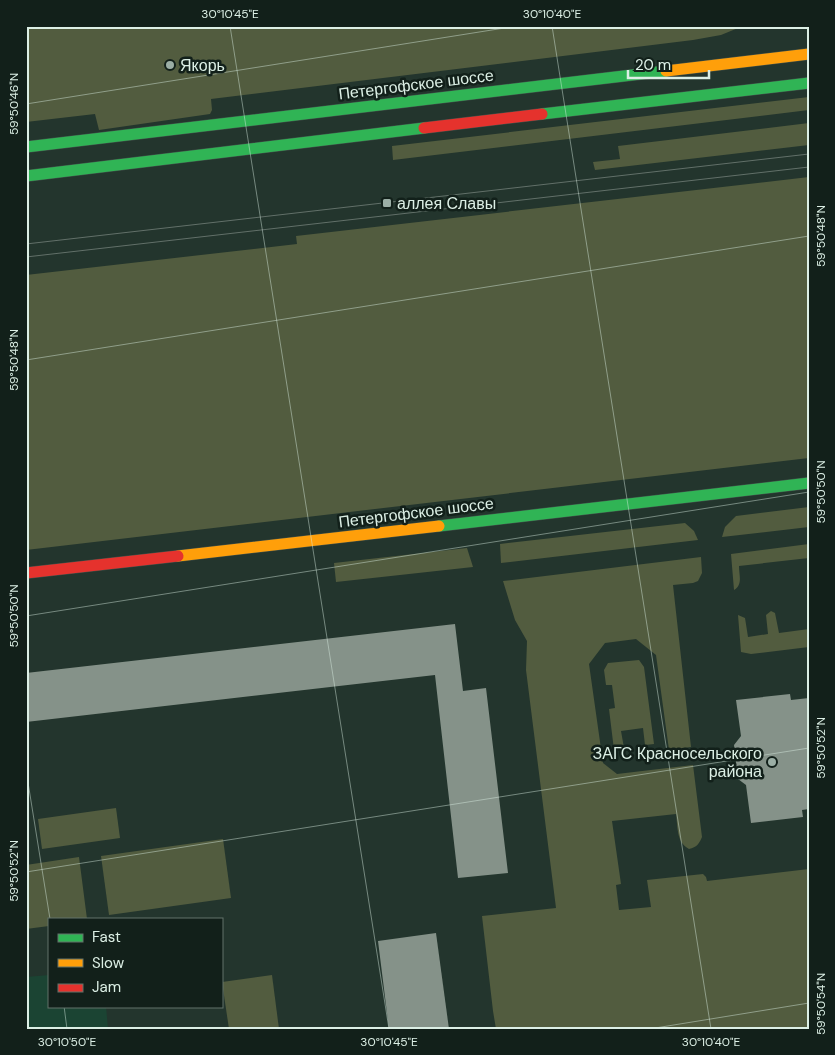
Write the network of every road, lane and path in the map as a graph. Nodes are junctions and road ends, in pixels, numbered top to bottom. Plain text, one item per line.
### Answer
1 (809, 54) edge
2 (809, 83) edge
3 (26, 147) edge
4 (26, 176) edge
5 (809, 483) edge
6 (26, 573) edge

1 - 3 main road, Петергофское шоссе
2 - 4 main road
5 - 6 main road, Петергофское шоссе

